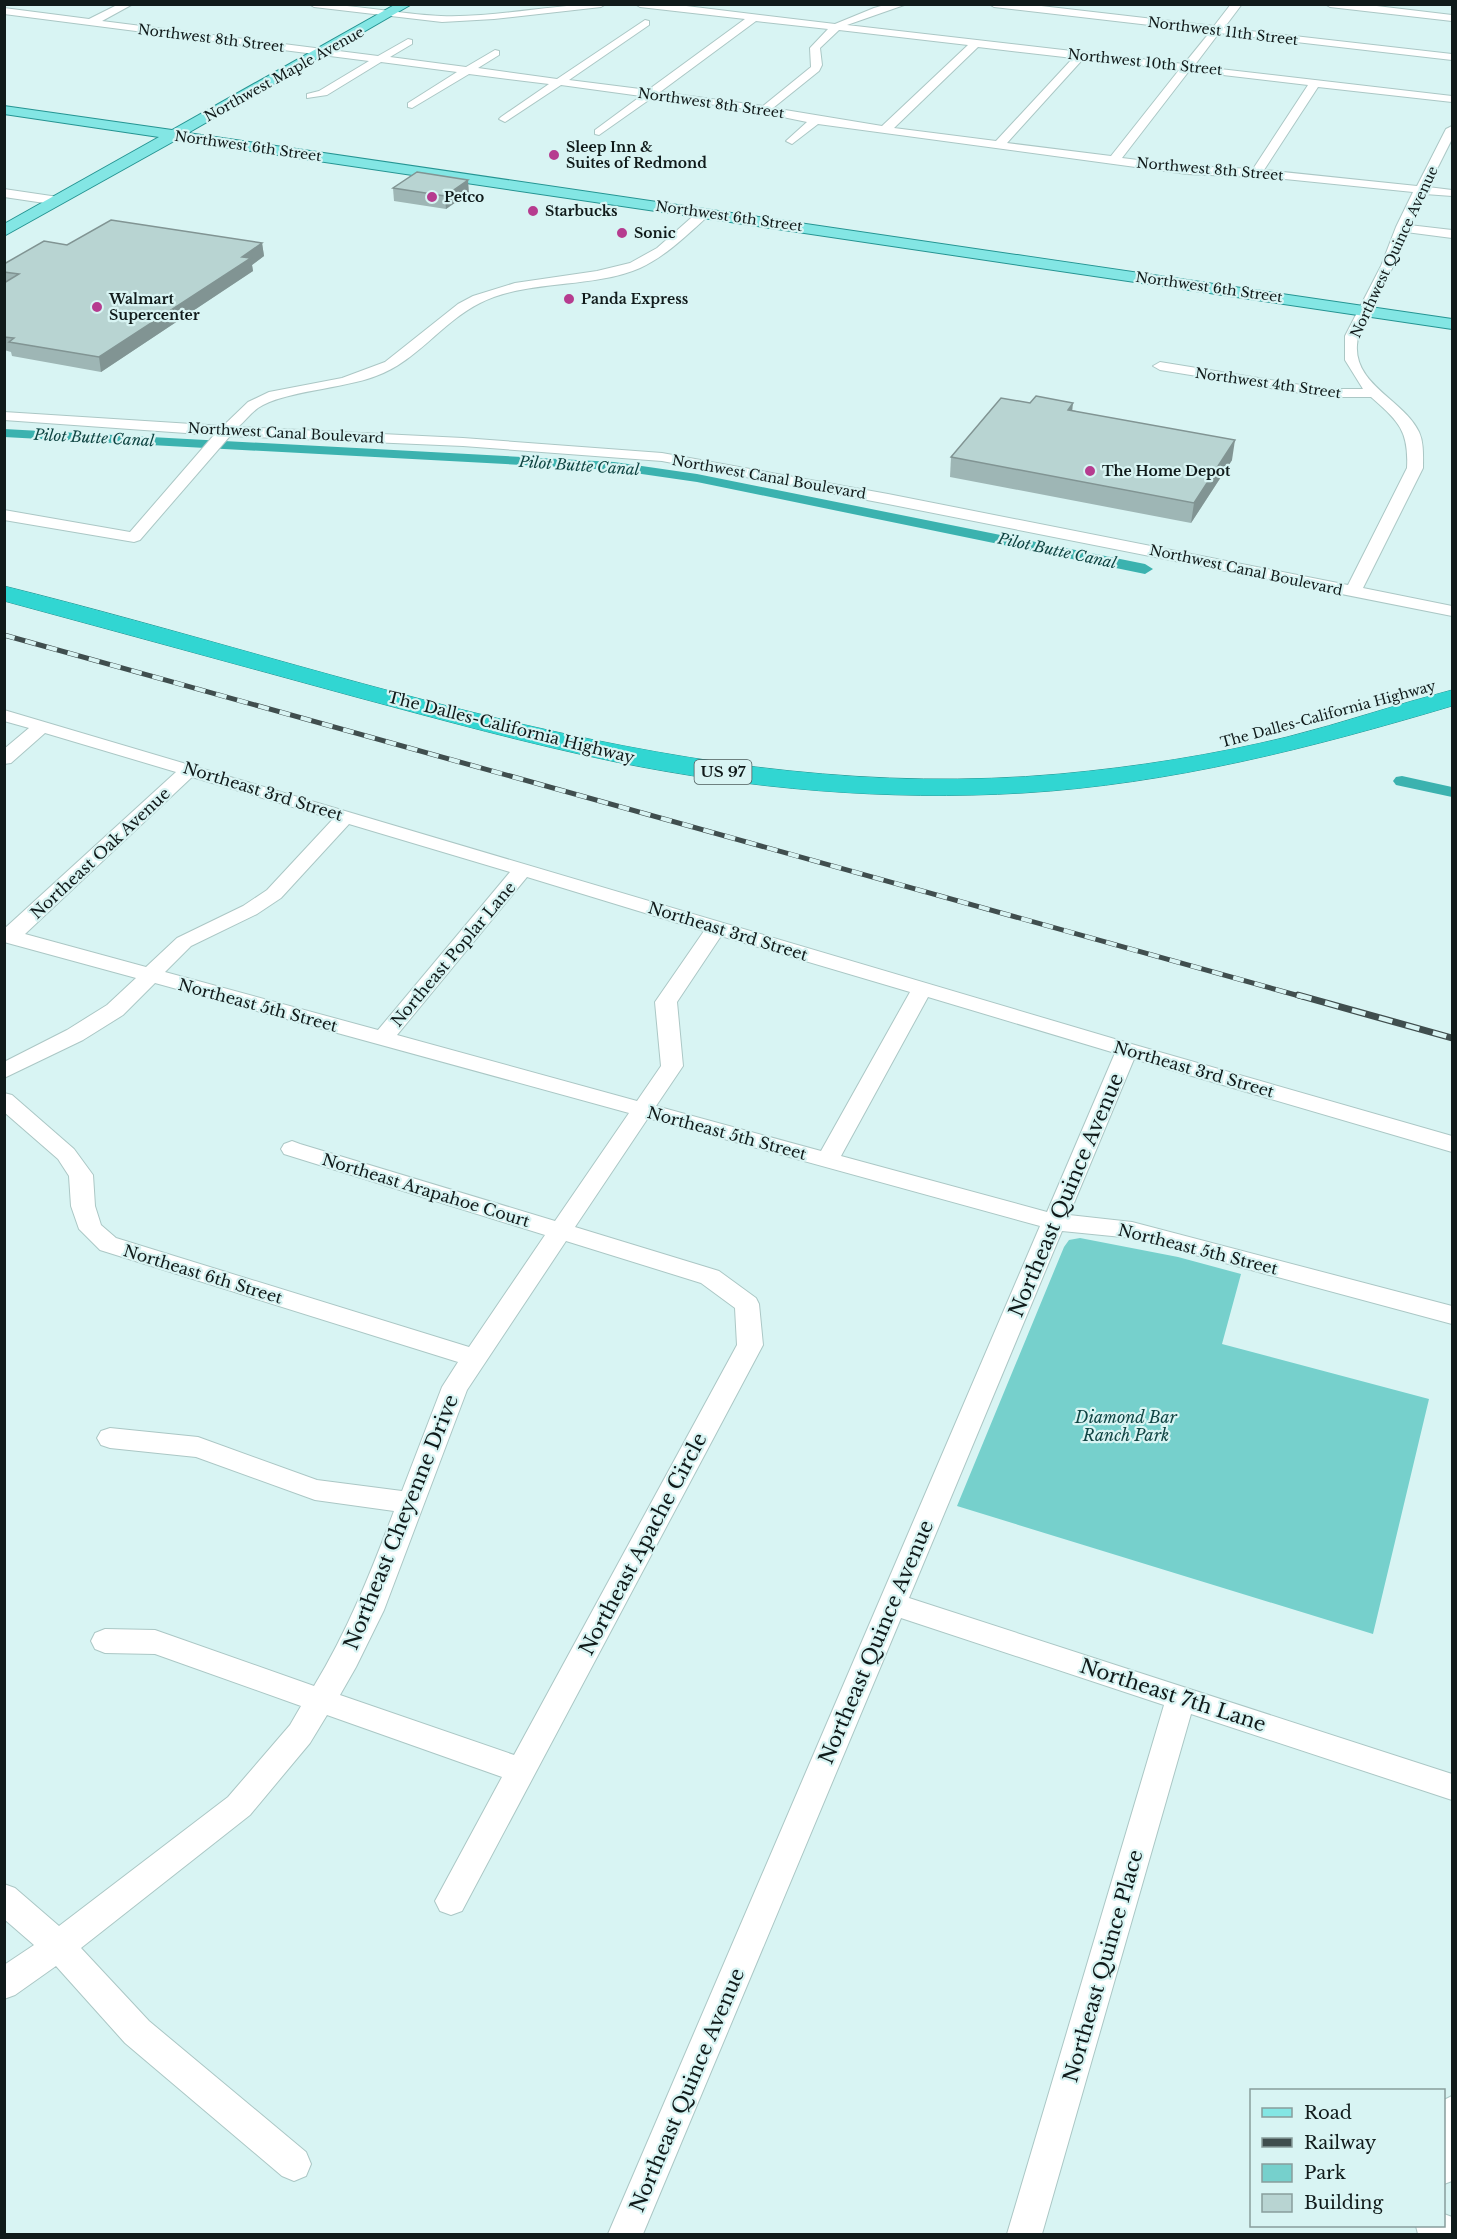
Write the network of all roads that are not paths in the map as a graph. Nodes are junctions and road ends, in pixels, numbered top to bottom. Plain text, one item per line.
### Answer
1 (128, 4) edge
2 (314, 4) edge
3 (406, 4) edge
4 (601, 4) edge
5 (640, 4) edge
6 (902, 4) edge
7 (994, 4) edge
8 (1237, 4) edge
9 (1330, 4) edge
10 (588, 5) edge
11 (4, 11) edge
12 (390, 14) junction
13 (754, 17) junction
14 (1452, 18) edge
15 (91, 22) junction
16 (645, 23) dead end
17 (837, 27) junction
18 (1216, 31) junction
19 (408, 42) dead end
20 (976, 43) junction
21 (323, 52) junction
22 (495, 53) dead end
23 (1081, 55) junction
24 (1452, 57) edge
25 (379, 59) junction
26 (1187, 67) junction
27 (468, 70) junction
28 (559, 82) junction
29 (1316, 82) junction
30 (650, 93) junction
31 (311, 96) dead end
32 (1452, 99) edge
33 (412, 105) dead end
34 (766, 109) junction
35 (4, 110) edge
36 (505, 119) dead end
37 (816, 120) junction
38 (885, 130) junction
39 (599, 132) dead end
40 (175, 135) junction
41 (1451, 136) edge
42 (792, 141) dead end
43 (999, 145) junction
44 (1114, 160) junction
45 (1257, 172) junction
46 (1421, 190) junction
47 (4, 193) edge
48 (1452, 193) edge
49 (58, 201) junction
50 (704, 213) junction
51 (1402, 228) junction
52 (4, 231) edge
53 (1452, 234) edge
54 (1365, 310) junction
55 (1452, 324) edge
56 (1160, 366) dead end
57 (1377, 393) junction
58 (4, 416) edge
59 (224, 433) junction
60 (4, 515) edge
61 (4, 579) edge
62 (1353, 591) junction
63 (4, 593) edge
64 (1452, 611) edge
65 (1452, 675) edge
66 (1452, 682) edge
67 (1452, 698) edge
68 (1376, 704) junction
69 (4, 715) edge
70 (1452, 715) edge
71 (43, 726) junction
72 (1239, 756) junction
73 (4, 759) edge
74 (190, 769) junction
75 (346, 816) junction
76 (524, 869) junction
77 (717, 927) junction
78 (7, 936) edge
79 (150, 975) junction
80 (922, 989) junction
81 (382, 1039) junction
82 (1127, 1050) junction
83 (4, 1071) edge
84 (4, 1100) edge
85 (643, 1110) junction
86 (1452, 1144) edge
87 (292, 1149) dead end
88 (827, 1160) junction
89 (1054, 1222) junction
90 (561, 1230) junction
91 (1452, 1315) edge
92 (475, 1358) junction
93 (110, 1438) dead end
94 (411, 1503) junction
95 (893, 1604) junction
96 (105, 1641) dead end
97 (1181, 1698) junction
98 (322, 1700) junction
99 (521, 1771) junction
100 (1452, 1787) edge
101 (4, 1898) edge
102 (451, 1901) dead end
103 (58, 1946) junction
104 (4, 1984) edge
105 (1452, 2113) edge
106 (1445, 2155) edge
107 (294, 2164) dead end
108 (627, 2235) edge
109 (1024, 2235) edge

1 - 15 street
2 - 12 street
3 - 12 main road, Northwest Maple Avenue
4 - 10 street
5 - 13 street, Northwest 10th Street
6 - 17 street
7 - 18 street, Northwest 11th Street
8 - 18 street
9 - 14 street
10 - 12 street
11 - 15 street, Northwest 8th Street
12 - 21 main road, Northwest Maple Avenue
13 - 17 street, Northwest 10th Street
13 - 30 street
15 - 21 street, Northwest 8th Street
16 - 28 street
17 - 20 street, Northwest 10th Street
17 - 34 street
18 - 24 street, Northwest 11th Street
18 - 26 street
19 - 25 street
20 - 23 street, Northwest 10th Street
20 - 38 street
21 - 25 street, Northwest 8th Street
21 - 40 main road, Northwest Maple Avenue
22 - 27 street
23 - 26 street, Northwest 10th Street
23 - 43 street
25 - 27 street, Northwest 8th Street
25 - 31 street
26 - 29 street, Northwest 10th Street
26 - 44 street
27 - 28 street, Northwest 8th Street
27 - 33 street
28 - 30 street, Northwest 8th Street
28 - 36 street
29 - 32 street, Northwest 10th Street
29 - 45 street
30 - 34 street, Northwest 8th Street
30 - 39 street
34 - 37 street, Northwest 8th Street
35 - 40 main road, Northwest 6th Street
37 - 38 street, Northwest 8th Street
37 - 42 street
38 - 43 street, Northwest 8th Street
40 - 49 main road, Northwest Maple Avenue
40 - 50 main road, Northwest 6th Street
41 - 46 street, Northwest Quince Avenue
43 - 44 street, Northwest 8th Street
44 - 45 street, Northwest 8th Street
45 - 46 street, Northwest 8th Street
46 - 48 street, Northwest 8th Street
46 - 51 street, Northwest Quince Avenue
47 - 49 street
49 - 52 main road, Northwest Maple Avenue
50 - 54 main road, Northwest 6th Street
50 - 59 street
51 - 53 street
51 - 54 street, Northwest Quince Avenue
54 - 55 main road, Northwest 6th Street
54 - 57 street, Northwest Quince Avenue
56 - 57 street, Northwest 4th Street
57 - 62 street, Northwest Quince Avenue
58 - 59 street, Northwest Canal Boulevard
59 - 60 street
59 - 62 street, Northwest Canal Boulevard
61 - 68 highway, The Dalles-California Highway / US 97
62 - 64 street, Northwest Canal Boulevard
63 - 72 highway, The Dalles-California Highway / US 97
65 - 68 highway
66 - 68 highway, The Dalles-California Highway / US 97
67 - 72 highway, The Dalles-California Highway / US 97
69 - 71 street, Northeast 3rd Street
70 - 72 highway
71 - 73 street
71 - 74 street, Northeast 3rd Street
74 - 75 street, Northeast 3rd Street
74 - 78 street, Northeast Oak Avenue
75 - 76 street, Northeast 3rd Street
75 - 79 street
76 - 77 street, Northeast 3rd Street
76 - 81 street, Northeast Poplar Lane
77 - 80 street, Northeast 3rd Street
77 - 85 street, Northeast Cheyenne Drive
78 - 79 street, Northeast 5th Street
79 - 81 street, Northeast 5th Street
79 - 83 street
80 - 82 street, Northeast 3rd Street
80 - 88 street
81 - 85 street, Northeast 5th Street
82 - 86 street, Northeast 3rd Street
82 - 89 street, Northeast Quince Avenue
84 - 92 street, Northeast 6th Street
85 - 88 street, Northeast 5th Street
85 - 90 street, Northeast Cheyenne Drive
87 - 90 street, Northeast Arapahoe Court
88 - 89 street, Northeast 5th Street
89 - 91 street, Northeast 5th Street
89 - 95 street, Northeast Quince Avenue
90 - 92 street, Northeast Cheyenne Drive
90 - 99 street, Northeast Apache Circle
92 - 94 street, Northeast Cheyenne Drive
93 - 94 street
94 - 98 street, Northeast Cheyenne Drive
95 - 97 street, Northeast 7th Lane
95 - 108 street, Northeast Quince Avenue
96 - 98 street
97 - 100 street, Northeast 7th Lane
97 - 109 street, Northeast Quince Place
98 - 99 street
98 - 103 street, Northeast Cheyenne Drive
99 - 102 street, Northeast Apache Circle
101 - 103 street
103 - 104 street, Northeast Cheyenne Drive
103 - 107 street
105 - 106 street

